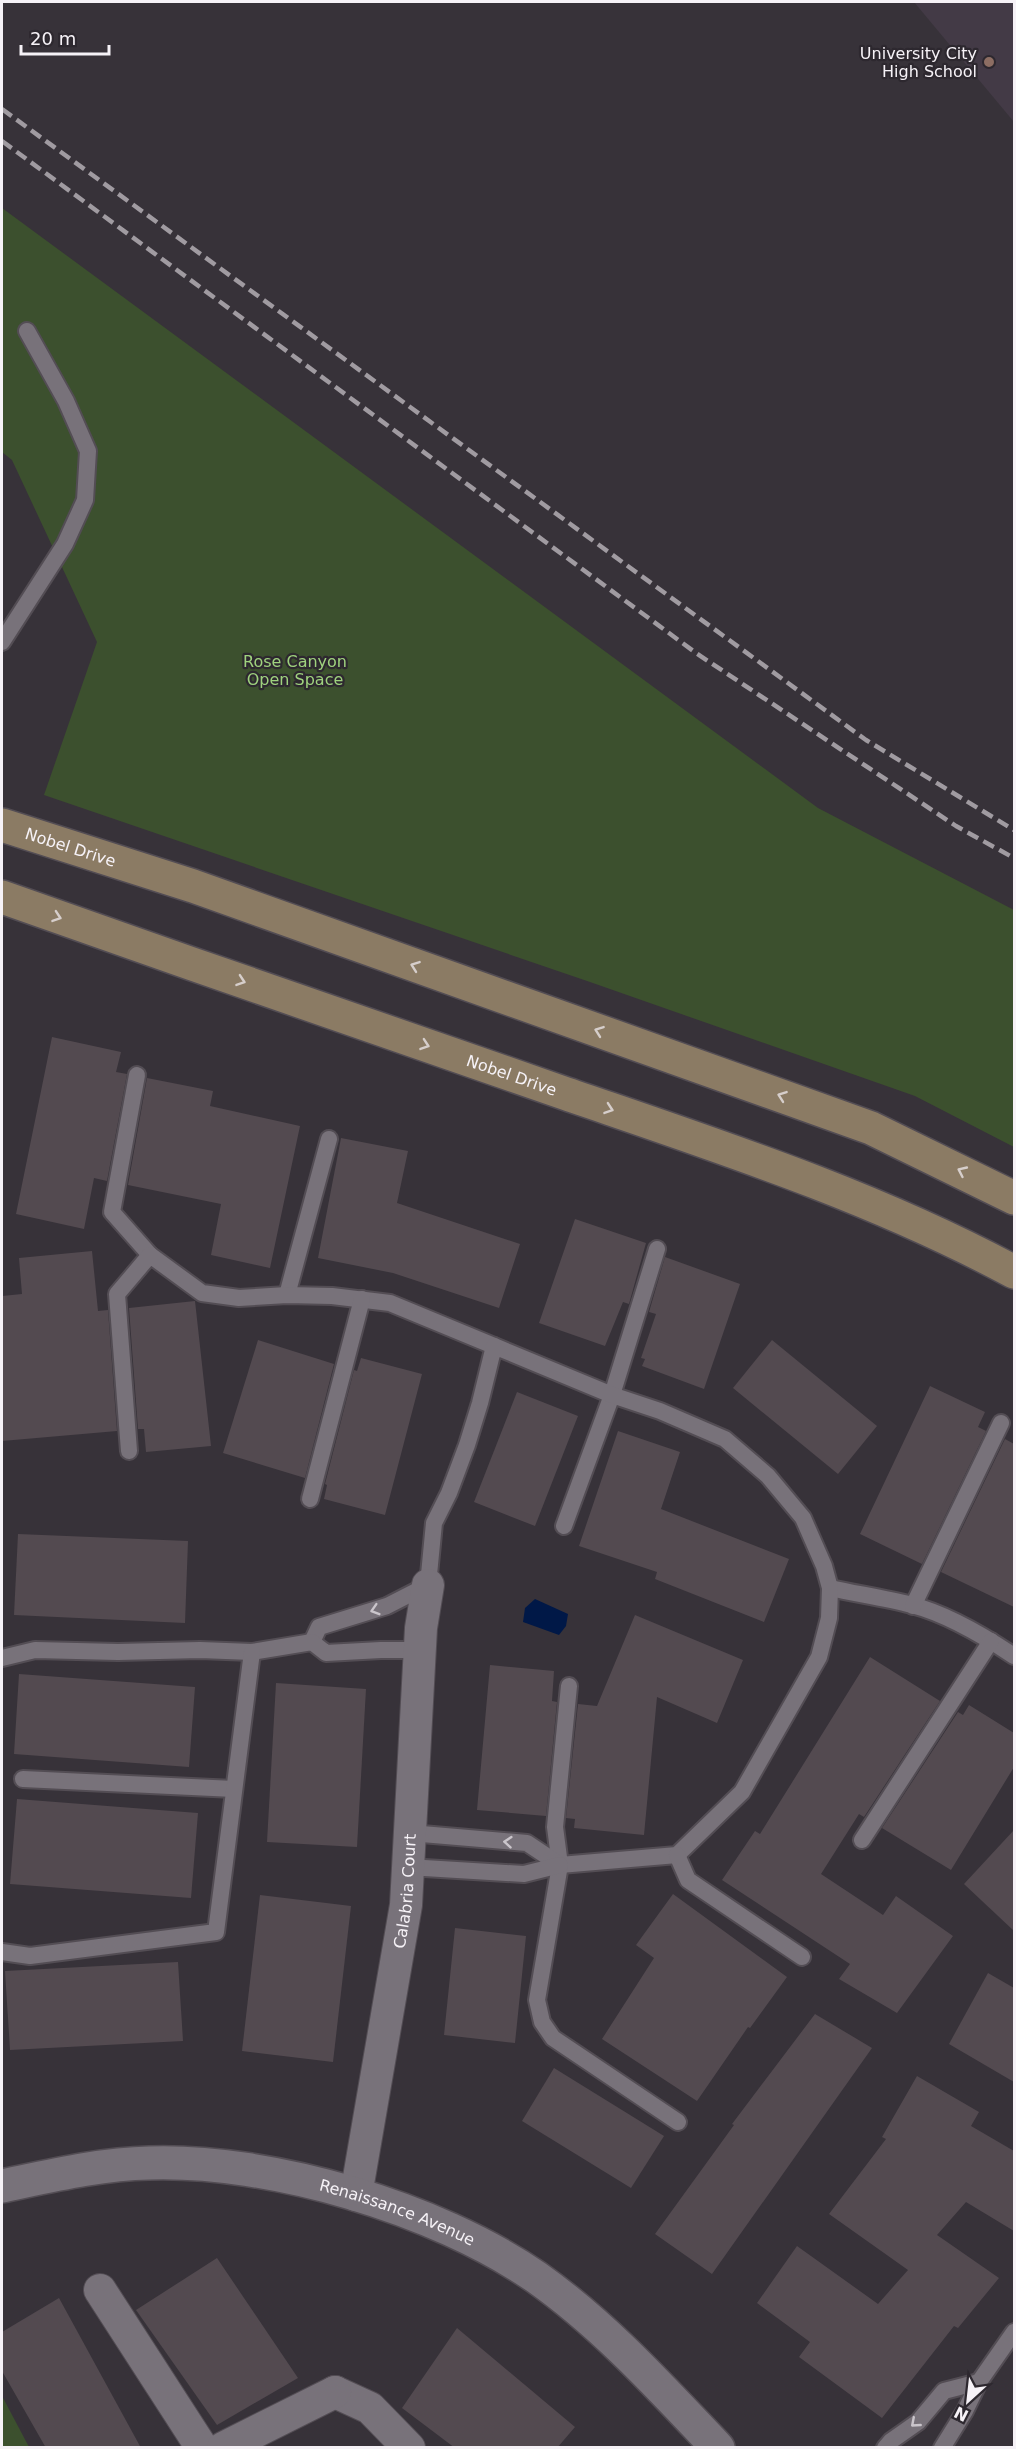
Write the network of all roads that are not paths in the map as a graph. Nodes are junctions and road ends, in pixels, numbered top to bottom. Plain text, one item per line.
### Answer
1 (27, 331) dead end
2 (2, 642) edge
3 (2, 825) edge
4 (2, 897) edge
5 (137, 1075) dead end
6 (328, 1139) dead end
7 (1014, 1198) edge
8 (657, 1249) dead end
9 (150, 1255) junction
10 (1014, 1272) edge
11 (287, 1294) junction
12 (362, 1299) junction
13 (494, 1346) junction
14 (612, 1395) junction
15 (1001, 1423) dead end
16 (129, 1451) dead end
17 (310, 1499) dead end
18 (564, 1526) dead end
19 (428, 1585) junction
20 (830, 1588) junction
21 (913, 1605) junction
22 (990, 1641) junction
23 (312, 1642) junction
24 (420, 1650) junction
25 (252, 1652) junction
26 (1014, 1656) edge
27 (2, 1658) edge
28 (569, 1686) dead end
29 (22, 1779) dead end
30 (234, 1789) junction
31 (410, 1833) junction
32 (862, 1840) dead end
33 (677, 1855) junction
34 (560, 1865) junction
35 (408, 1867) junction
36 (2, 1952) edge
37 (802, 1957) dead end
38 (678, 2121) dead end
39 (2, 2186) edge
40 (356, 2195) junction
41 (100, 2290) dead end
42 (1014, 2332) edge
43 (979, 2382) junction
44 (202, 2448) edge
45 (223, 2448) edge
46 (409, 2448) edge
47 (718, 2448) edge
48 (885, 2448) edge
49 (942, 2448) edge

1 - 2 lane
7 -> 3 main road, Nobel Drive
4 -> 10 main road, Nobel Drive
5 - 9 lane
6 - 11 lane
8 - 14 lane
9 - 11 lane
9 - 16 lane
11 - 12 lane
12 - 13 lane
12 - 17 lane
13 - 14 lane
13 - 19 lane
14 - 18 lane
14 - 20 lane
15 - 21 lane
19 -> 23 lane
19 - 24 street, Calabria Court
20 - 21 lane
20 - 33 lane
21 - 22 lane
22 - 26 lane
22 - 32 lane
23 - 24 lane
23 - 25 lane
24 - 31 street, Calabria Court
25 - 27 lane
25 - 30 lane
28 - 34 lane
29 - 30 lane
30 - 36 lane
34 -> 31 lane
31 - 35 street, Calabria Court
33 - 34 lane
33 - 37 lane
34 - 35 lane
34 - 38 lane
35 - 40 street, Calabria Court
39 - 40 street, Renaissance Avenue
40 - 47 street, Renaissance Avenue
41 - 44 street
42 - 43 lane
43 -> 48 lane
43 - 49 lane
45 - 46 street

